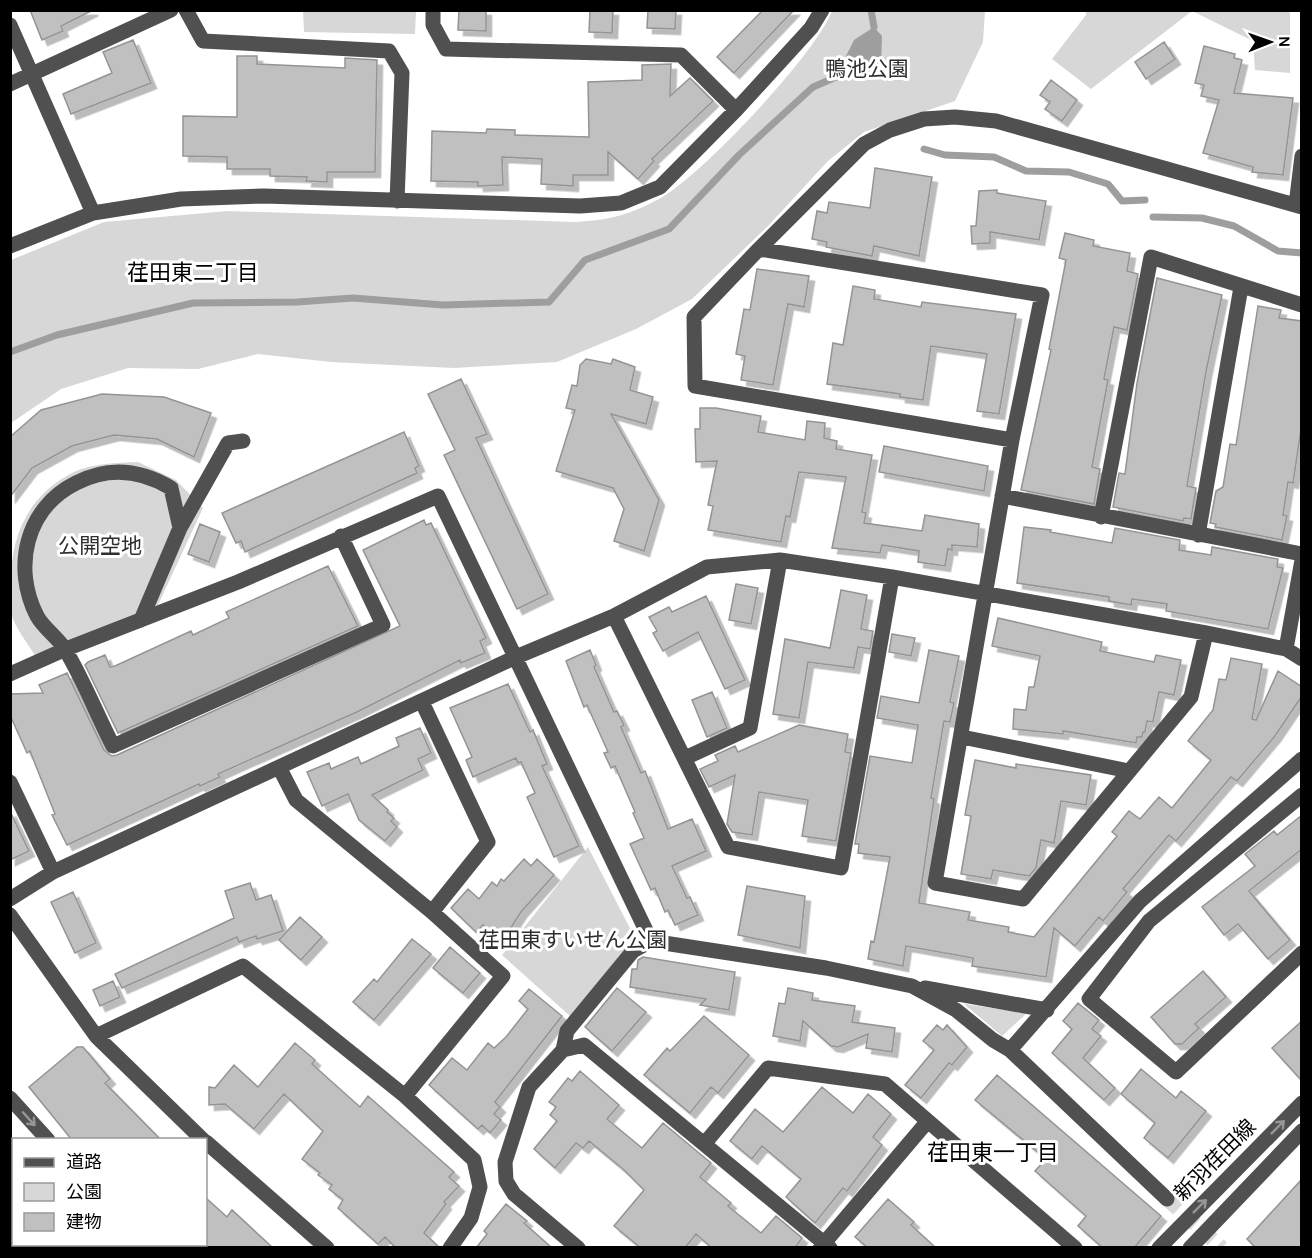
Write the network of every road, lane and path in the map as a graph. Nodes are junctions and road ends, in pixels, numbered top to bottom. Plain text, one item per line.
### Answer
1 (171, 10) edge
2 (186, 10) edge
3 (433, 10) edge
4 (822, 10) edge
5 (10, 25) edge
6 (33, 74) junction
7 (10, 84) edge
8 (736, 110) junction
9 (1302, 156) edge
10 (397, 201) junction
11 (1299, 206) edge
12 (93, 213) junction
13 (10, 246) edge
14 (759, 249) junction
15 (1241, 287) junction
16 (1302, 305) edge
17 (1012, 440) junction
18 (243, 441) dead end
19 (1002, 496) junction
20 (1101, 517) junction
21 (180, 528) junction
22 (1198, 535) junction
23 (341, 536) junction
24 (1302, 554) edge
25 (780, 560) junction
26 (1302, 560) edge
27 (892, 577) junction
28 (986, 593) junction
29 (614, 616) junction
30 (141, 620) junction
31 (1206, 633) junction
32 (66, 649) junction
33 (1286, 649) junction
34 (516, 657) junction
35 (1302, 659) edge
36 (10, 674) edge
37 (422, 702) junction
38 (962, 737) junction
39 (685, 758) junction
40 (1302, 759) edge
41 (280, 769) dead end
42 (1129, 771) junction
43 (10, 782) edge
44 (1302, 795) edge
45 (53, 872) junction
46 (10, 899) edge
47 (432, 912) junction
48 (10, 915) edge
49 (651, 941) junction
50 (1302, 953) edge
51 (912, 986) junction
52 (1047, 1010) junction
53 (96, 1036) junction
54 (563, 1050) junction
55 (1010, 1050) junction
56 (405, 1096) junction
57 (10, 1098) edge
58 (1302, 1103) edge
59 (927, 1122) junction
60 (1302, 1131) edge
61 (46, 1138) edge
62 (201, 1138) edge
63 (705, 1143) junction
64 (207, 1144) edge
65 (1167, 1199) tunnel mouth
66 (825, 1246) edge
67 (327, 1248) edge
68 (450, 1248) edge
69 (578, 1248) edge
70 (1075, 1248) edge
71 (1159, 1248) edge
72 (1190, 1248) edge

1 - 6 street
2 - 10 street
3 - 8 street
4 - 8 street
5 - 6 street
6 - 7 street
6 - 12 street
8 - 10 street
9 - 11 street
10 - 12 street
11 - 14 street
12 - 13 street
14 - 17 street
14 - 17 street
15 - 16 street
15 - 20 street
15 - 22 street
17 - 19 street
18 - 21 street
19 - 20 street
19 - 28 street
20 - 22 street
21 - 30 street
21 - 32 street
22 - 24 street
23 - 30 street
23 - 32 street
23 - 34 street
25 - 27 street
25 - 29 street
25 - 39 street
26 - 33 street
27 - 28 street
27 - 39 street
28 - 31 street
28 - 38 street
29 - 34 street
29 - 39 street
30 - 32 street
31 - 33 street
31 - 42 street
32 - 36 street
33 - 35 street
34 - 37 street
34 - 49 street
37 - 45 street
37 - 47 street
38 - 42 street
38 - 42 street
40 - 52 street
41 - 47 street
43 - 45 street
44 - 50 street
45 - 46 street
47 - 56 street
48 - 53 street
49 - 51 street
49 - 54 street
51 - 52 street
51 - 55 street
52 - 55 street
53 - 56 street
53 - 62 street
54 - 63 street
54 - 69 street
55 - 65 street
56 - 68 street
57 -> 61 street
71 -> 58 street, 新羽荏田線
59 - 63 street
59 - 66 street
59 - 70 street
60 - 72 street, 新羽荏田線
63 - 66 street
64 - 67 street

